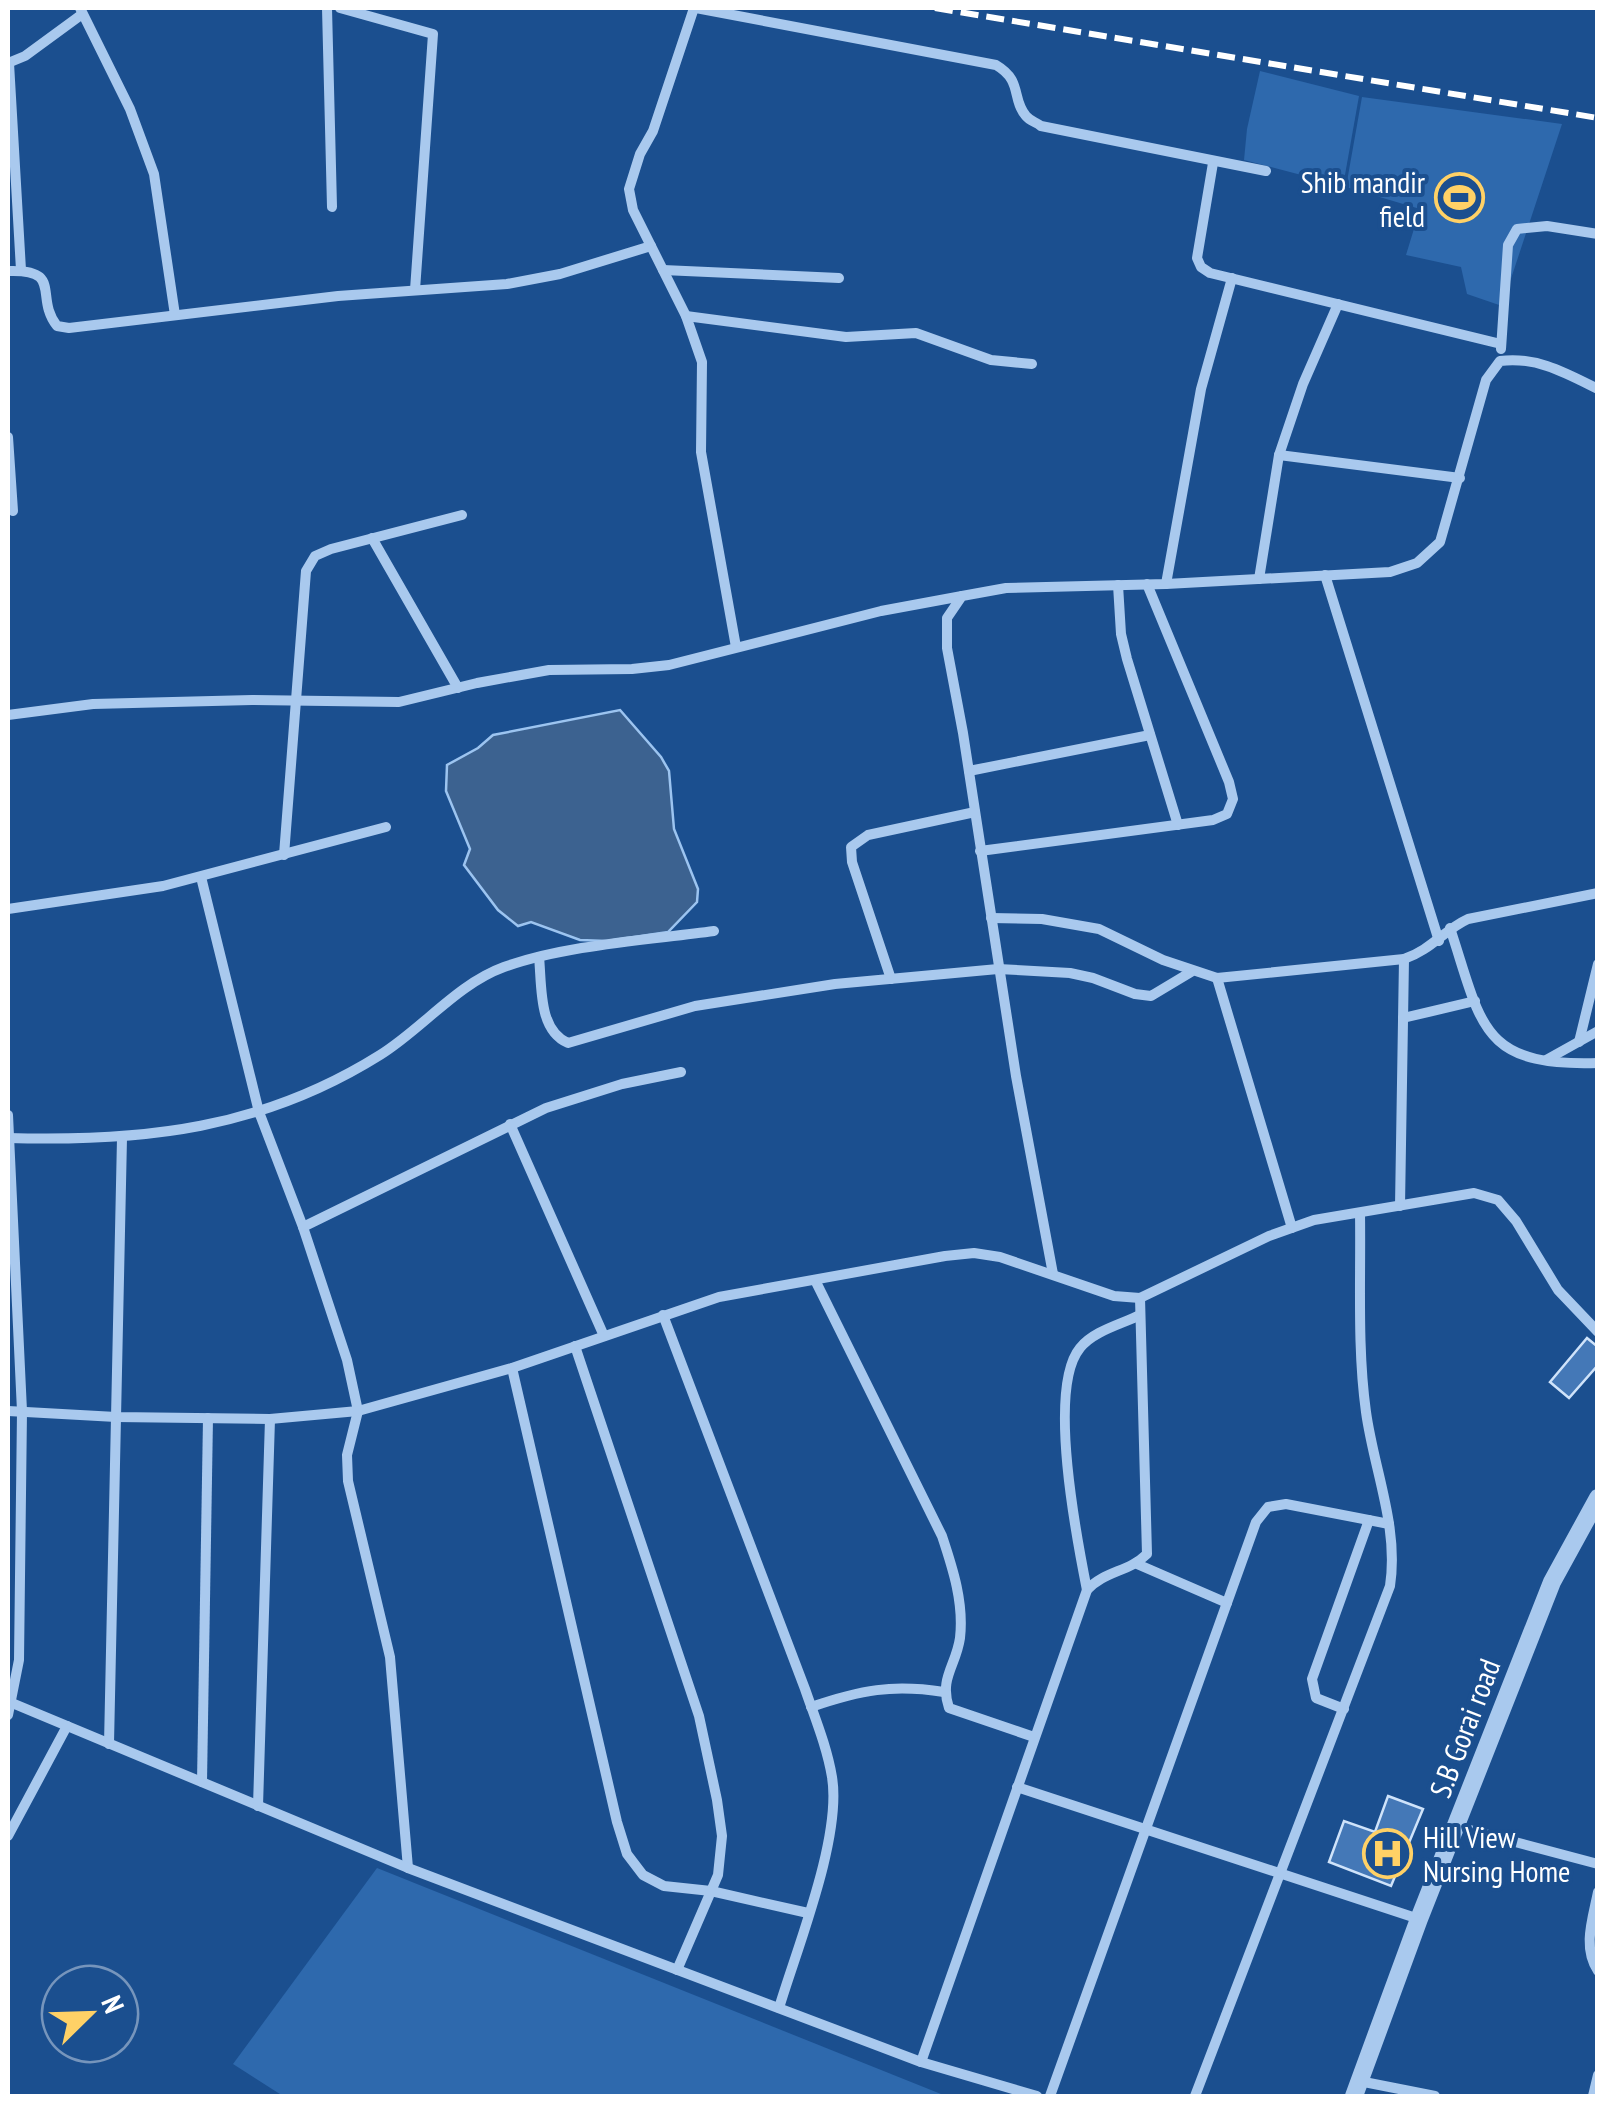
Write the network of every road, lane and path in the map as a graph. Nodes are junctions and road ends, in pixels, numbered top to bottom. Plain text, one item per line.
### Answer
1 (327, 8) edge
2 (340, 8) edge
3 (695, 8) edge
4 (81, 11) edge
5 (8, 63) edge
6 (1214, 163) junction
7 (1266, 171) dead end
8 (332, 207) dead end
9 (1598, 234) edge
10 (651, 246) junction
11 (21, 270) junction
12 (663, 270) junction
13 (8, 271) edge
14 (839, 278) dead end
15 (1232, 278) junction
16 (415, 290) junction
17 (1338, 304) junction
18 (175, 315) junction
19 (686, 316) junction
20 (1501, 344) junction
21 (1500, 362) junction
22 (1032, 364) dead end
23 (1598, 389) edge
24 (8, 437) edge
25 (1280, 455) junction
26 (1460, 478) junction
27 (13, 511) dead end
28 (462, 515) dead end
29 (372, 538) junction
30 (1325, 576) junction
31 (1259, 578) junction
32 (1147, 584) junction
33 (1166, 584) junction
34 (1118, 585) junction
35 (962, 596) junction
36 (736, 647) junction
37 (458, 688) junction
38 (296, 702) junction
39 (8, 715) edge
40 (1150, 735) junction
41 (969, 771) junction
42 (975, 812) junction
43 (1178, 824) junction
44 (386, 827) dead end
45 (980, 851) junction
46 (284, 855) junction
47 (201, 877) junction
48 (1598, 894) edge
49 (8, 909) edge
50 (991, 918) junction
51 (1450, 928) junction
52 (714, 930) dead end
53 (1439, 942) junction
54 (539, 957) junction
55 (1404, 959) junction
56 (1598, 964) edge
57 (998, 969) junction
58 (1190, 972) junction
59 (1217, 978) junction
60 (891, 979) junction
61 (1475, 1001) junction
62 (1403, 1018) junction
63 (1598, 1032) edge
64 (1579, 1042) junction
65 (1544, 1061) junction
66 (1598, 1063) edge
67 (681, 1072) dead end
68 (259, 1112) junction
69 (8, 1115) edge
70 (510, 1124) junction
71 (9, 1138) edge
72 (122, 1138) junction
73 (11, 1206) edge
74 (1400, 1206) junction
75 (1360, 1213) junction
76 (303, 1228) junction
77 (1292, 1228) junction
78 (1053, 1274) junction
79 (815, 1280) junction
80 (1140, 1298) junction
81 (663, 1314) junction
82 (1140, 1315) junction
83 (1598, 1332) edge
84 (604, 1336) junction
85 (575, 1346) junction
86 (512, 1368) junction
87 (8, 1411) edge
88 (22, 1411) junction
89 (358, 1411) junction
90 (116, 1416) junction
91 (208, 1418) junction
92 (270, 1419) junction
93 (1598, 1498) edge
94 (1368, 1520) junction
95 (1389, 1524) junction
96 (1138, 1564) junction
97 (1087, 1590) junction
98 (1227, 1602) junction
99 (944, 1692) junction
100 (12, 1703) junction
101 (812, 1706) junction
102 (1344, 1709) junction
103 (8, 1715) edge
104 (67, 1726) junction
105 (1034, 1737) junction
106 (109, 1744) junction
107 (202, 1782) junction
108 (1017, 1786) junction
109 (258, 1806) junction
110 (1456, 1826) junction
111 (1144, 1829) junction
112 (8, 1836) edge
113 (1598, 1864) edge
114 (408, 1868) junction
115 (1279, 1873) junction
116 (711, 1891) junction
117 (1598, 1892) edge
118 (808, 1914) junction
119 (1419, 1920) junction
120 (677, 1970) junction
121 (1598, 1971) edge
122 (779, 2008) junction
123 (921, 2062) junction
124 (1598, 2074) edge
125 (1356, 2088) edge
126 (1036, 2096) edge
127 (1050, 2096) edge
128 (1195, 2096) edge
129 (1435, 2096) edge
130 (1593, 2096) edge

1 - 8 street
2 - 16 street
3 - 6 street
3 - 10 street
4 - 5 street
4 - 18 street
5 - 11 street
6 - 7 street
6 - 15 street
9 - 20 street
10 - 12 street
10 - 16 street
11 - 13 street
11 - 18 street
12 - 14 street
12 - 19 street
15 - 17 street
15 - 33 street
16 - 18 street
17 - 20 street
17 - 25 street
19 - 22 street
19 - 36 street
20 - 21 street
21 - 23 street
21 - 26 street
24 - 27 street
25 - 26 street
25 - 31 street
26 - 30 street
28 - 29 street
29 - 37 street
29 - 38 street
30 - 31 street
30 - 53 street
31 - 33 street
32 - 33 street
32 - 34 street
32 - 43 street
34 - 35 street
34 - 40 street
35 - 36 street
35 - 41 street
36 - 37 street
37 - 38 street
38 - 39 street
38 - 46 street
40 - 41 street
40 - 43 street
41 - 42 street
42 - 45 street
42 - 60 street
43 - 45 street
44 - 46 street
45 - 50 street
46 - 47 street
47 - 49 street
47 - 68 street
48 - 51 street
50 - 57 street
50 - 58 street
51 - 53 street
51 - 61 street
52 - 54 street
53 - 55 street
54 - 60 street
54 - 68 street
55 - 59 street
55 - 62 street
56 - 64 street
57 - 58 street
57 - 60 street
57 - 78 street
58 - 59 street
59 - 77 street
61 - 62 street
61 - 65 street
62 - 74 street
63 - 64 street
64 - 65 street
65 - 66 street
67 - 70 street
68 - 72 street
68 - 76 street
69 - 71 street
70 - 76 street
70 - 84 street
71 - 72 street
71 - 73 street
72 - 90 street
73 - 88 street
74 - 75 street
74 - 83 street
75 - 77 street
75 - 95 street
76 - 89 street
77 - 80 street
78 - 79 street
78 - 80 street
79 - 81 street
79 - 99 street
80 - 82 street
81 - 84 street
81 - 101 street
82 - 96 street
82 - 97 street
84 - 85 street
85 - 86 street
85 - 116 street
86 - 89 street
86 - 116 street
87 - 88 street
88 - 90 street
88 - 100 street
89 - 92 street
89 - 114 street
90 - 91 street
90 - 106 street
91 - 92 street
91 - 107 street
92 - 109 street
93 - 110 street, S.B Gorai road
94 - 95 street
94 - 98 street
94 - 102 street
95 - 102 street
96 - 97 street
96 - 98 street
97 - 105 street
98 - 111 street
99 - 101 street
99 - 105 street
100 - 103 street
100 - 104 street
101 - 118 street
102 - 115 street
104 - 106 street
104 - 112 street
105 - 108 street
106 - 107 street
107 - 109 street
108 - 111 street
108 - 123 street
109 - 114 street
110 - 113 street
110 - 119 street, S.B Gorai road
111 - 115 street
111 - 127 street
114 - 120 street
115 - 119 street
115 - 128 street
116 - 118 street
116 - 120 street
117 - 121 street
118 - 122 street
119 - 125 street, S.B Gorai road
120 - 122 street
122 - 123 street
123 - 126 street
124 - 130 street
125 - 129 street

